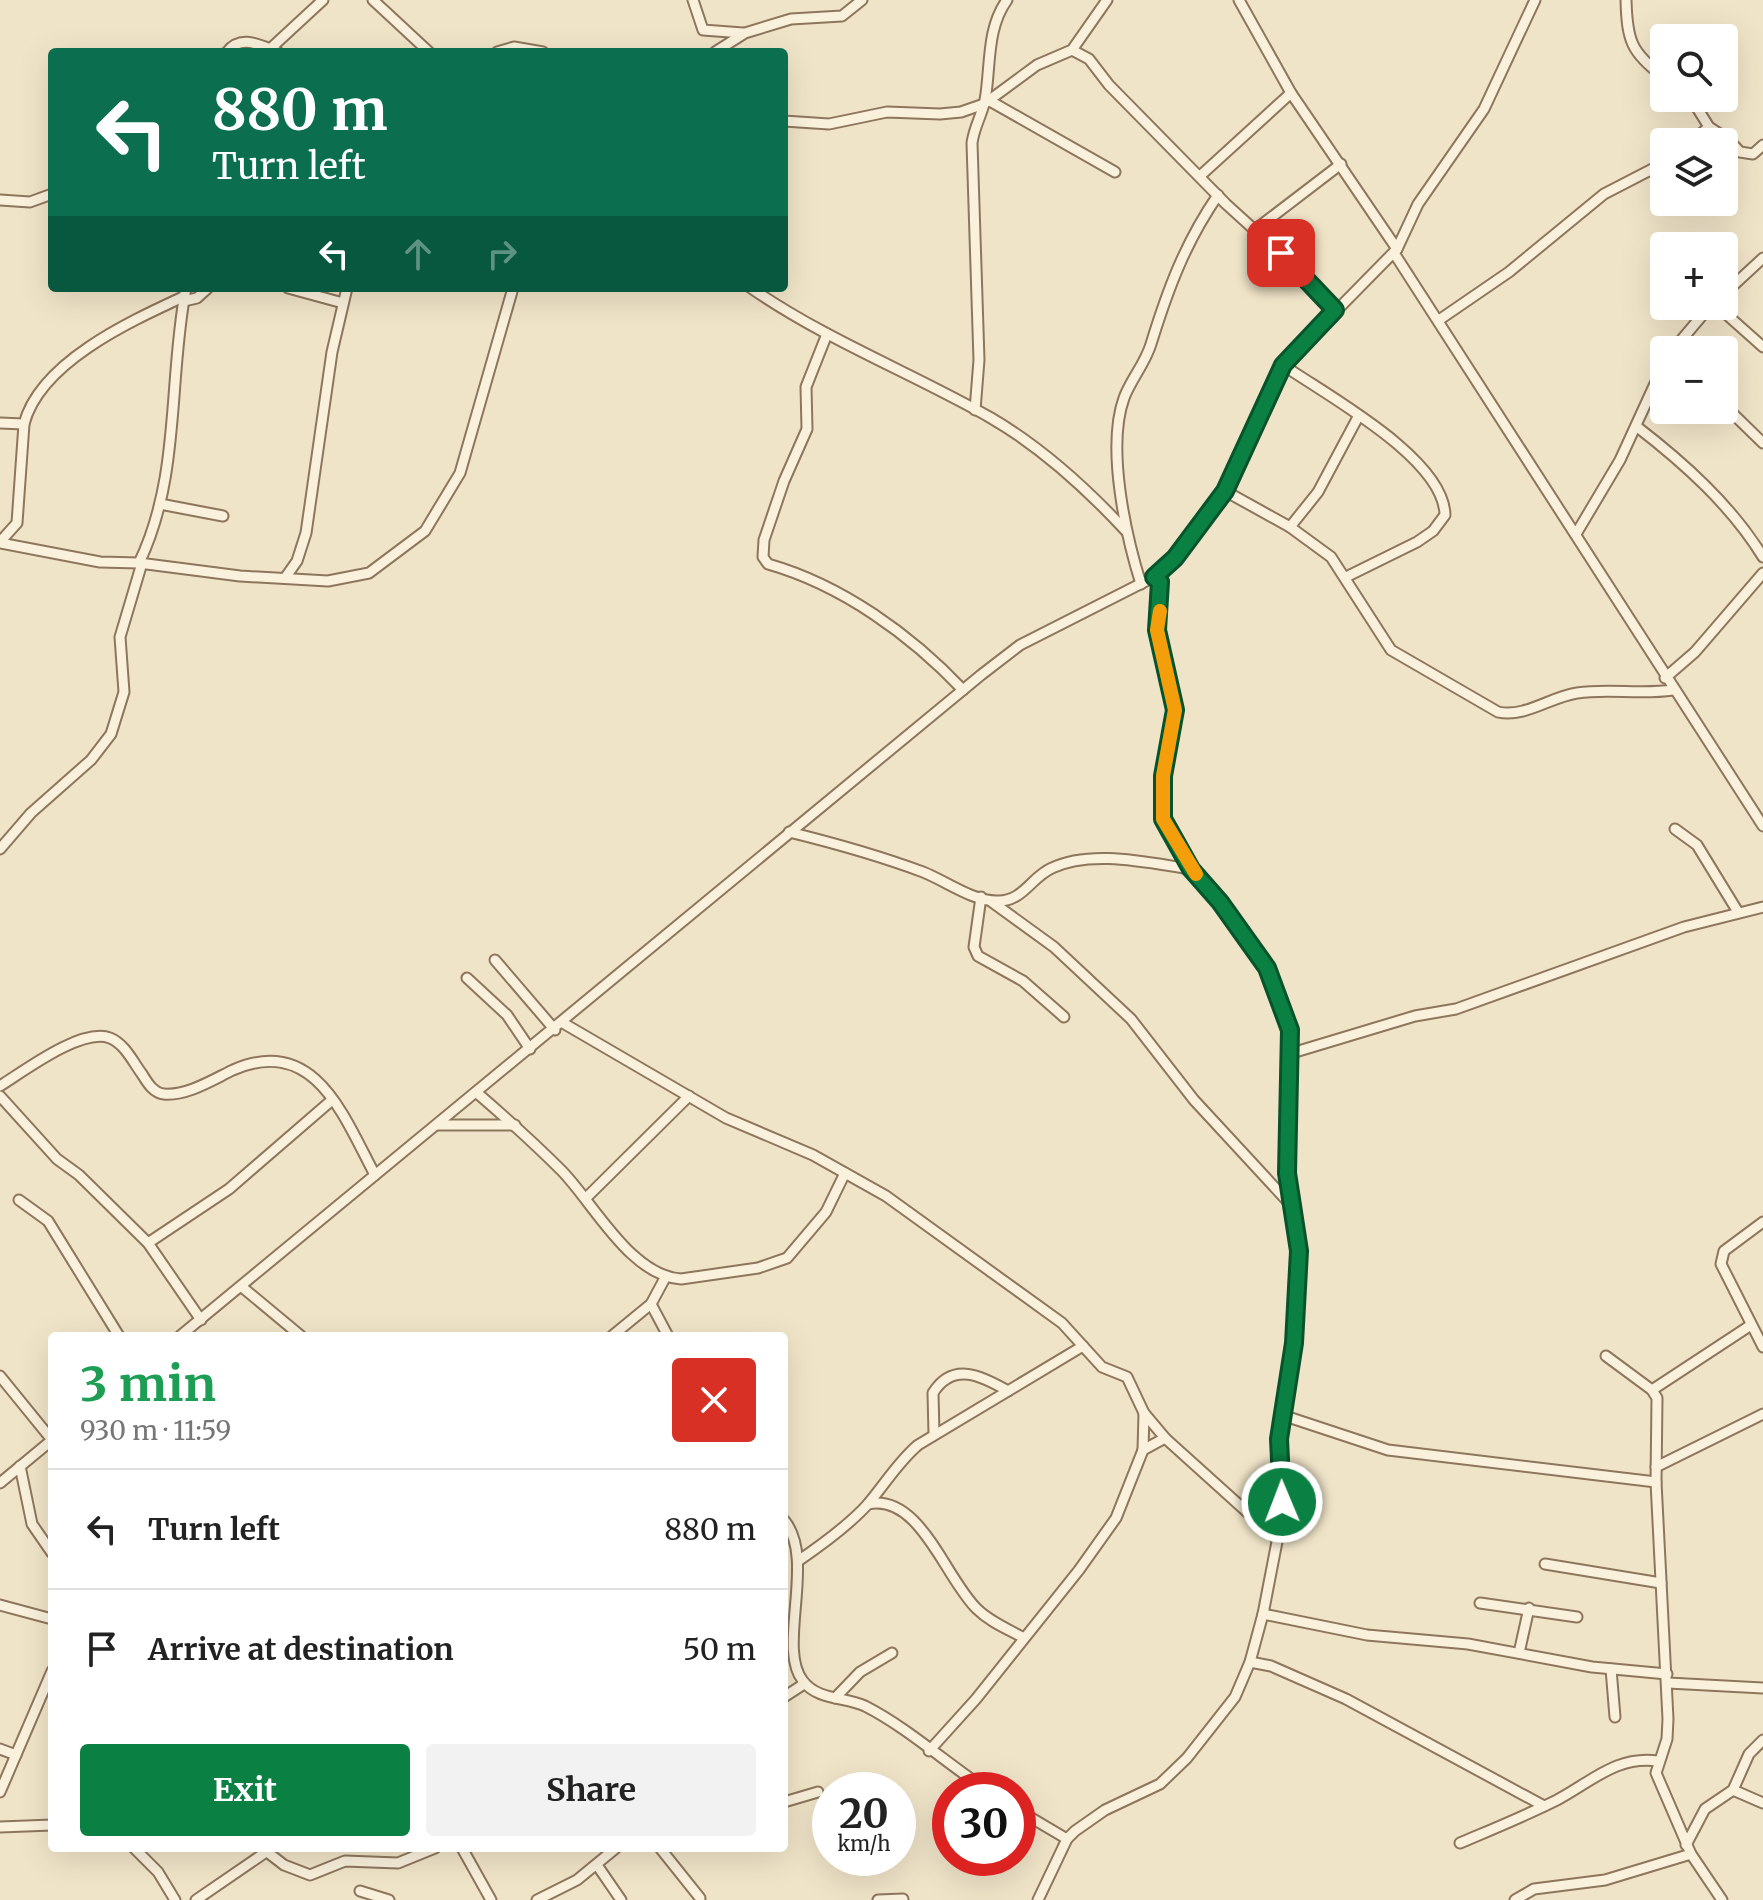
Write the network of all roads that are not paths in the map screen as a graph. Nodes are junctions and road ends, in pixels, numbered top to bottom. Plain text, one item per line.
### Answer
1 (323, 0) edge
2 (373, 0) edge
3 (693, 0) edge
4 (862, 0) edge
5 (1007, 0) edge
6 (1107, 0) edge
7 (1239, 0) edge
8 (1535, 0) edge
9 (1626, 0) edge
10 (745, 33) junction
11 (231, 48) edge
12 (268, 48) edge
13 (276, 48) edge
14 (425, 48) edge
15 (721, 48) edge
16 (1072, 50) junction
17 (1650, 67) edge
18 (1291, 93) junction
19 (987, 102) junction
20 (1700, 112) edge
21 (788, 121) edge
22 (1709, 127) joint
23 (1763, 145) edge
24 (1341, 164) junction
25 (1650, 170) edge
26 (1115, 172) dead end
27 (1200, 176) junction
28 (48, 195) edge
29 (1218, 195) junction
30 (0, 200) edge
31 (1256, 229) junction
32 (1396, 251) junction
33 (1763, 258) edge
34 (1738, 281) edge
35 (204, 292) edge
36 (303, 292) edge
37 (346, 292) edge
38 (512, 292) edge
39 (758, 292) edge
40 (185, 295) edge
41 (343, 303) junction
42 (1335, 310) junction
43 (1439, 320) junction
44 (1698, 320) edge
45 (1733, 320) edge
46 (827, 334) junction
47 (1685, 336) edge
48 (1763, 347) edge
49 (1283, 365) junction
50 (1650, 395) edge
51 (975, 410) junction
52 (1358, 417) junction
53 (1738, 419) edge
54 (0, 423) edge
55 (24, 424) junction
56 (1636, 426) junction
57 (1763, 443) edge
58 (1225, 491) junction
59 (160, 504) junction
60 (223, 516) dead end
61 (1290, 527) junction
62 (1126, 531) junction
63 (1576, 534) junction
64 (0, 543) edge
65 (1763, 557) edge
66 (140, 563) junction
67 (1763, 573) edge
68 (1154, 577) junction
69 (1346, 577) junction
70 (285, 578) junction
71 (1141, 584) junction
72 (1665, 678) junction
73 (963, 690) junction
74 (1673, 690) junction
75 (1763, 826) edge
76 (1675, 829) dead end
77 (789, 832) junction
78 (0, 849) edge
79 (1191, 869) junction
80 (981, 897) junction
81 (992, 902) junction
82 (1763, 907) edge
83 (1738, 912) junction
84 (495, 960) dead end
85 (467, 978) dead end
86 (1064, 1017) dead end
87 (559, 1027) junction
88 (530, 1049) junction
89 (1292, 1053) junction
90 (0, 1086) edge
91 (476, 1092) junction
92 (0, 1096) edge
93 (689, 1096) junction
94 (332, 1100) junction
95 (437, 1125) junction
96 (515, 1125) junction
97 (845, 1173) junction
98 (375, 1175) junction
99 (586, 1198) junction
100 (19, 1200) dead end
101 (1291, 1205) junction
102 (1763, 1222) edge
103 (148, 1243) junction
104 (665, 1278) junction
105 (242, 1287) junction
106 (651, 1304) junction
107 (201, 1320) junction
108 (1751, 1325) junction
109 (117, 1332) edge
110 (185, 1332) edge
111 (296, 1332) edge
112 (617, 1332) edge
113 (666, 1332) edge
114 (1083, 1346) junction
115 (1763, 1347) edge
116 (1606, 1356) dead end
117 (0, 1376) edge
118 (1652, 1390) junction
119 (1008, 1391) junction
120 (1144, 1413) junction
121 (1763, 1414) edge
122 (1282, 1415) junction
123 (934, 1434) junction
124 (48, 1435) edge
125 (1165, 1438) junction
126 (48, 1443) edge
127 (1143, 1450) junction
128 (20, 1466) junction
129 (1656, 1467) junction
130 (0, 1482) edge
131 (1656, 1482) junction
132 (868, 1504) junction
133 (788, 1526) edge
134 (1277, 1539) junction
135 (48, 1547) edge
136 (798, 1561) junction
137 (1545, 1564) dead end
138 (1661, 1583) junction
139 (1480, 1603) dead end
140 (0, 1605) edge
141 (1529, 1608) junction
142 (1263, 1614) junction
143 (1577, 1617) dead end
144 (48, 1618) edge
145 (1024, 1638) junction
146 (892, 1653) dead end
147 (1519, 1653) junction
148 (1250, 1662) junction
149 (1611, 1669) junction
150 (1668, 1678) junction
151 (48, 1680) edge
152 (804, 1684) junction
153 (1763, 1688) edge
154 (788, 1694) edge
155 (835, 1698) junction
156 (1615, 1717) dead end
157 (1763, 1740) edge
158 (0, 1749) edge
159 (929, 1751) junction
160 (16, 1755) junction
161 (1658, 1761) junction
162 (960, 1772) edge
163 (1733, 1790) junction
164 (0, 1792) edge
165 (812, 1794) edge
166 (788, 1801) edge
167 (1763, 1803) edge
168 (1544, 1806) junction
169 (1036, 1821) edge
170 (48, 1825) edge
171 (0, 1827) edge
172 (1067, 1839) junction
173 (1460, 1843) dead end
174 (1688, 1849) junction
175 (138, 1852) edge
176 (261, 1852) edge
177 (267, 1852) edge
178 (425, 1852) edge
179 (464, 1852) edge
180 (612, 1852) edge
181 (663, 1852) edge
182 (597, 1865) junction
183 (360, 1891) dead end
184 (700, 1898) edge
185 (903, 1899) edge
186 (175, 1900) edge
187 (196, 1900) edge
188 (389, 1900) edge
189 (491, 1900) edge
190 (537, 1900) edge
191 (621, 1900) edge
192 (878, 1900) edge
193 (1038, 1900) edge
194 (1515, 1900) edge
195 (1722, 1900) edge

1 - 13 street
2 - 14 street
3 - 10 street
4 - 10 street
5 - 19 street
6 - 16 street
7 - 18 street
8 - 32 street
9 - 17 street
10 - 15 street
11 - 12 street
16 - 19 street
16 - 27 street
18 - 24 street
18 - 27 street
19 - 21 street
19 - 26 street
19 - 51 street
20 - 22 street
22 - 23 street
24 - 31 street
24 - 32 street
25 - 43 street
27 - 29 street
28 - 30 street
29 - 31 street
29 - 62 street
31 - 42 street
32 - 42 street
32 - 43 street
33 - 34 street
35 - 40 street
36 - 41 street
37 - 41 street
38 - 70 street
39 - 46 street
40 - 55 street
40 - 59 street
41 - 70 street
42 - 49 street
43 - 63 street
44 - 47 street
45 - 48 street
46 - 51 street
46 - 73 street
49 - 52 street
49 - 58 street
50 - 56 street
51 - 62 street
52 - 61 street
52 - 69 street
53 - 57 street
54 - 55 street
55 - 64 street
56 - 63 street
56 - 65 street
58 - 61 street
58 - 68 street
59 - 60 street
59 - 66 street
61 - 69 street
62 - 71 street
63 - 72 street
64 - 66 street
66 - 70 street
66 - 78 street
67 - 72 street
68 - 71 street
68 - 79 street
69 - 74 street
71 - 73 street
72 - 74 street
73 - 77 street
74 - 75 street
76 - 83 street
77 - 80 street
77 - 87 street
79 - 81 street
79 - 89 street
80 - 81 street
80 - 86 street
81 - 101 street
82 - 83 street
83 - 89 street
84 - 87 street
85 - 88 street
87 - 88 street
87 - 93 street
88 - 91 street
89 - 101 street
90 - 94 street
91 - 95 street
91 - 96 street
92 - 103 street
93 - 97 street
93 - 99 street
94 - 98 street
94 - 103 street
95 - 96 street
95 - 98 street
96 - 99 street
97 - 104 street
97 - 114 street
98 - 105 street
99 - 104 street
100 - 109 street
101 - 122 street
102 - 108 street
103 - 107 street
104 - 106 street
105 - 107 street
105 - 111 street
106 - 112 street
106 - 113 street
107 - 110 street
108 - 115 street
108 - 118 street
114 - 119 street
114 - 120 street
116 - 118 street
117 - 124 street
118 - 129 street
119 - 123 street
119 - 123 street
120 - 125 street
120 - 127 street
121 - 129 street
122 - 131 street
122 - 134 street
123 - 132 street
125 - 127 street
125 - 134 street
126 - 128 street
127 - 145 street
128 - 130 street
128 - 135 street
129 - 131 street
131 - 138 street
132 - 136 street
132 - 145 street
133 - 136 street
134 - 142 street
136 - 152 street
137 - 138 street
138 - 150 street
139 - 141 street
140 - 144 street
141 - 143 street
141 - 147 street
142 - 147 street
142 - 148 street
145 - 159 street
146 - 155 street
147 - 149 street
148 - 168 street
148 - 172 street
149 - 150 street
149 - 156 street
150 - 153 street
150 - 161 street
151 - 160 street
152 - 154 street
152 - 155 street
155 - 159 street
157 - 163 street
158 - 160 street
159 - 162 street
160 - 164 street
161 - 168 street
161 - 174 street
163 - 167 street
163 - 174 street
165 - 166 street
168 - 173 street
169 - 172 street
170 - 171 street
172 - 193 street
174 - 194 street
174 - 195 street
175 - 186 street
176 - 187 street
177 - 178 street
179 - 189 street
180 - 182 street
181 - 184 street
182 - 190 street
182 - 191 street
183 - 188 street
185 - 192 street

